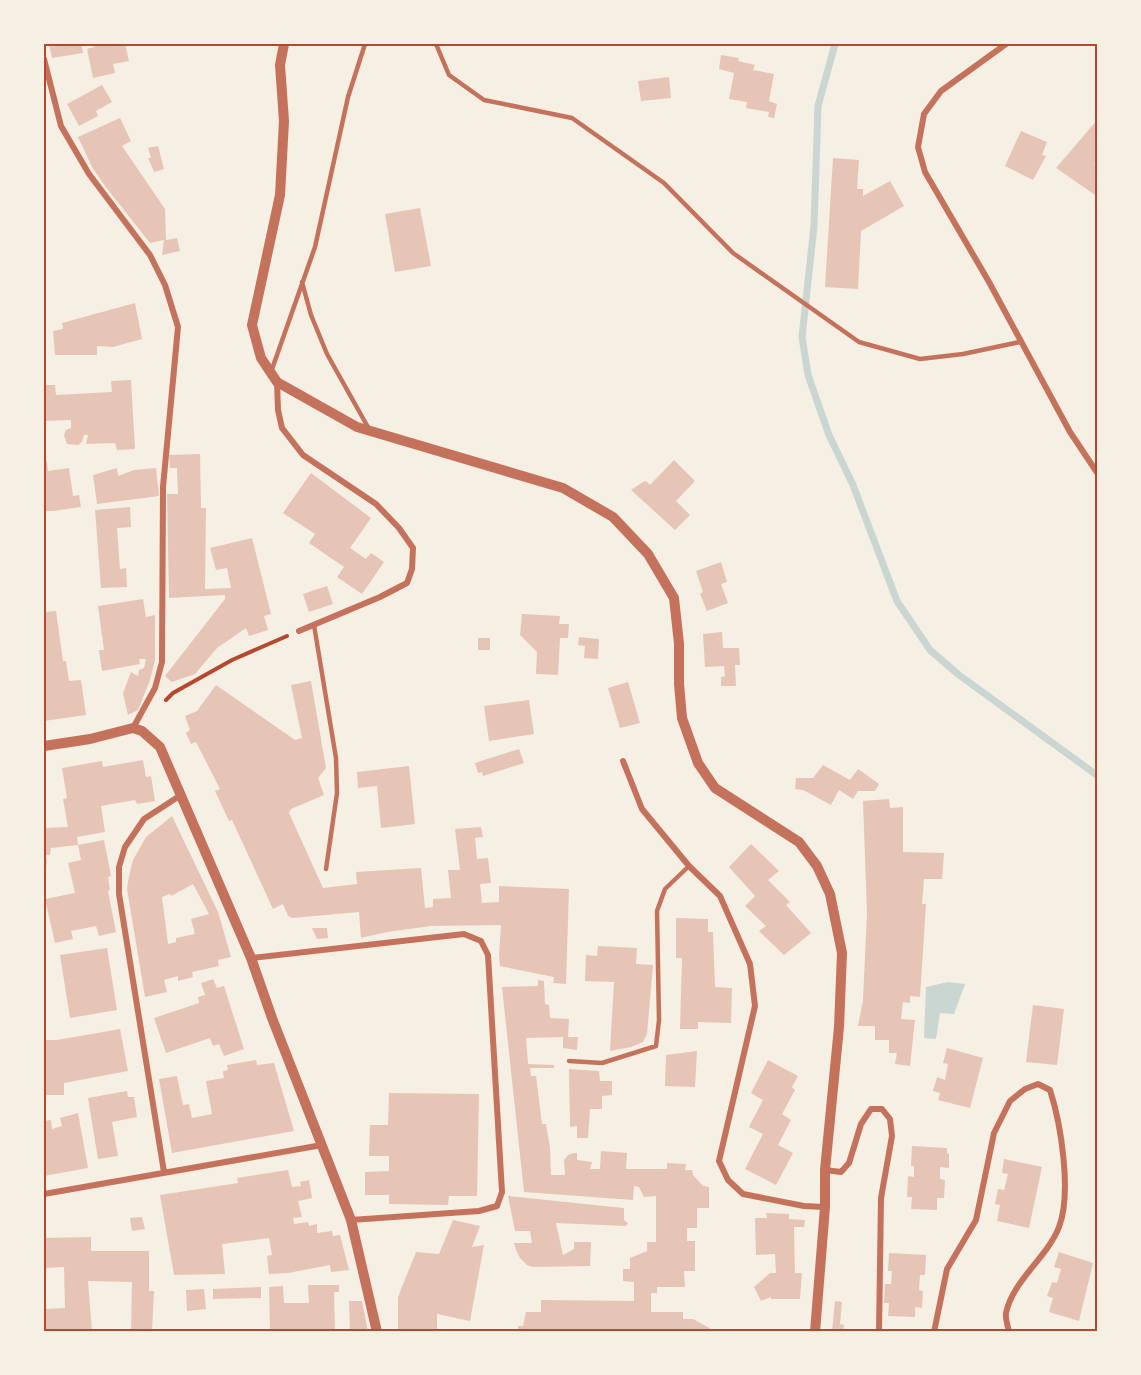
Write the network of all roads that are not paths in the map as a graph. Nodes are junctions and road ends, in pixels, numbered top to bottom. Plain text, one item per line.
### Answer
1 (284, 44) edge
2 (365, 44) edge
3 (436, 44) edge
4 (1006, 44) edge
5 (44, 59) edge
6 (302, 282) junction
7 (1020, 342) junction
8 (274, 377) junction
9 (370, 430) junction
10 (1098, 474) edge
11 (314, 625) junction
12 (299, 631) road end
13 (133, 728) junction
14 (44, 746) edge
15 (623, 761) dead end
16 (181, 795) junction
17 (689, 866) junction
18 (326, 869) dead end
19 (251, 958) junction
20 (568, 1061) dead end
21 (322, 1145) junction
22 (825, 1170) junction
23 (164, 1172) junction
24 (44, 1194) edge
25 (825, 1207) junction
26 (351, 1220) junction
27 (377, 1332) edge
28 (815, 1332) edge
29 (879, 1332) edge
30 (934, 1332) edge
31 (1009, 1332) edge

1 - 8 street
2 - 6 lane
3 - 7 lane
4 - 7 street
5 - 13 street
6 - 8 lane
6 - 9 lane
7 - 10 street
8 - 9 street
8 - 11 street
9 - 22 street
11 - 12 street
11 - 18 lane
13 - 14 street
13 - 16 street
15 - 17 street
16 - 19 street
16 - 23 street
17 - 20 lane
17 - 25 street
19 - 21 street
19 - 26 street
21 - 23 street
21 - 26 street
22 - 25 street
22 - 29 street
23 - 24 street
25 - 28 street
26 - 27 street
30 - 31 street

